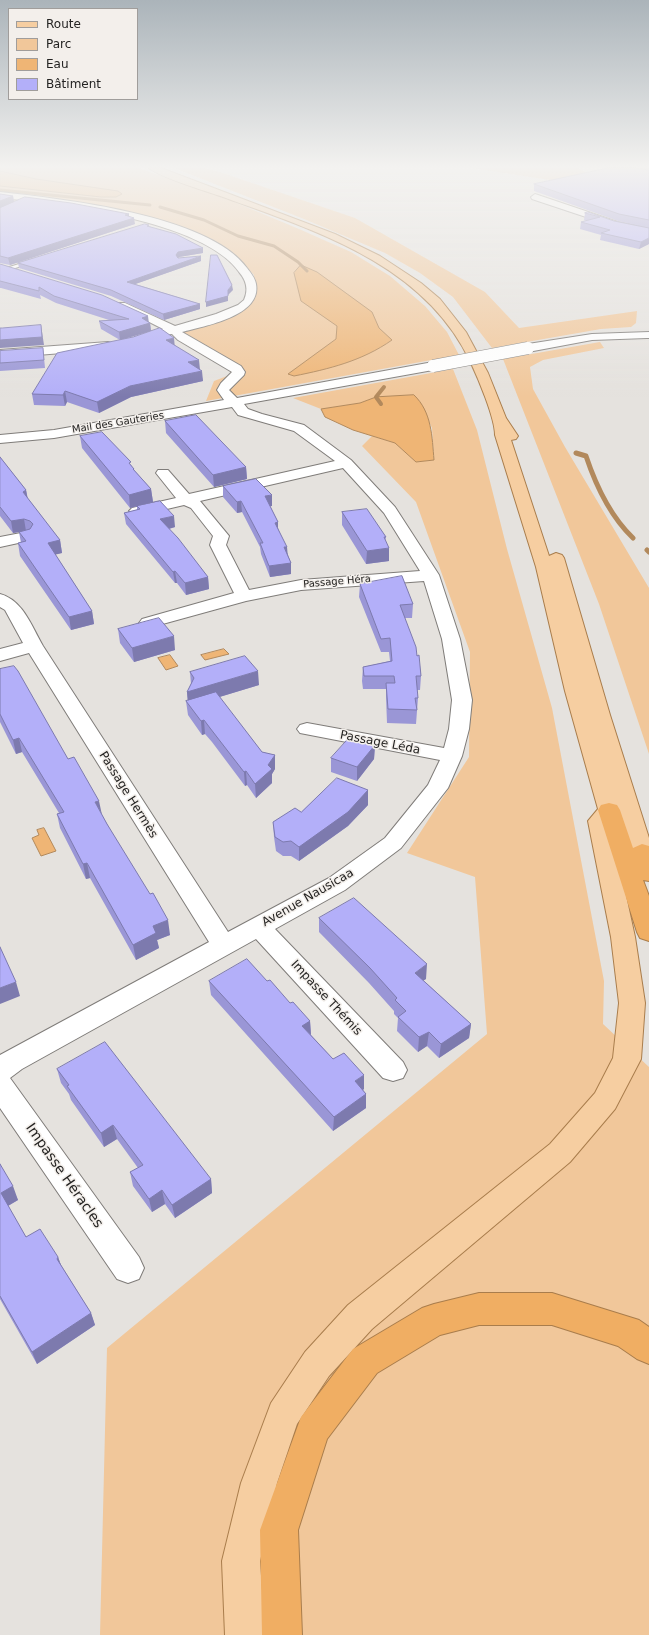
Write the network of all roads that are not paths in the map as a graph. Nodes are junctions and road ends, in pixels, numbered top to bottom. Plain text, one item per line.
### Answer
1 (208, 244) edge
2 (350, 244) edge
3 (226, 254) junction
4 (212, 256) edge
5 (43, 258) edge
6 (3, 268) edge
7 (24, 274) edge
8 (112, 301) edge
9 (174, 330) junction
10 (648, 335) edge
11 (149, 337) edge
12 (122, 344) edge
13 (0, 354) edge
14 (235, 402) junction
15 (502, 425) junction
16 (0, 439) edge
17 (346, 463) junction
18 (163, 474) dead end
19 (186, 500) junction
20 (137, 511) edge
21 (26, 537) edge
22 (0, 542) edge
23 (431, 575) junction
24 (244, 596) junction
25 (0, 599) edge
26 (148, 623) edge
27 (34, 646) junction
28 (0, 655) edge
29 (307, 729) dead end
30 (452, 756) junction
31 (609, 810) junction
32 (645, 854) edge
33 (649, 873) edge
34 (259, 927) junction
35 (649, 932) edge
36 (223, 944) junction
37 (0, 1070) edge
38 (393, 1070) dead end
39 (0, 1085) edge
40 (128, 1268) dead end
41 (649, 1347) edge
42 (245, 1635) edge
43 (282, 1635) edge

1 - 3 street
2 - 15 main road
3 - 4 street
3 - 9 street
5 - 6 lane
6 - 7 street
8 - 9 street
9 - 11 street
9 - 14 street, Avenue Nausicaa
10 - 14 street, Mail des Gauteries, bridge
12 - 13 street
14 - 16 street, Mail des Gauteries
14 - 17 street, Avenue Nausicaa
15 - 31 main road
15 - 32 main road
17 - 19 street
17 - 23 street, Avenue Nausicaa
18 - 19 street
19 - 20 street
19 - 24 street
21 - 22 street
23 - 24 street, Passage Héra
23 - 30 street, Avenue Nausicaa
24 - 26 street, Passage Héra
25 - 27 street, Passage Hermès
27 - 28 street
27 - 36 street, Passage Hermès
29 - 30 street, Passage Léda
30 - 34 street, Avenue Nausicaa
31 - 35 highway
31 - 42 main road
32 - 33 highway
34 - 36 street, Avenue Nausicaa
34 - 38 street, Impasse Thémis
36 - 37 street, Avenue Nausicaa
39 - 40 street, Impasse Héracles
41 - 43 highway

